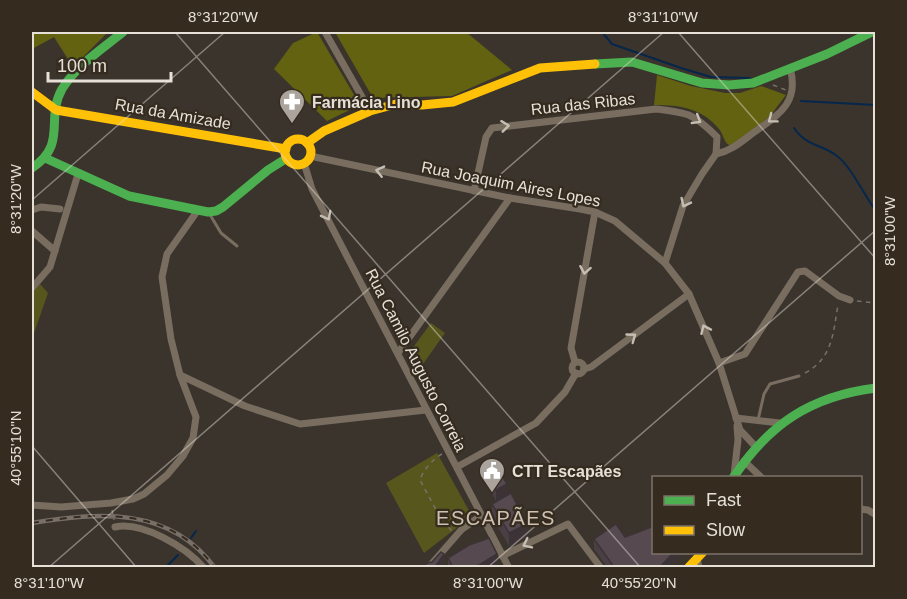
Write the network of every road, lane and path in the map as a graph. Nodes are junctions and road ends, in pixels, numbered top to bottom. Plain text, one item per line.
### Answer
1 (123, 32) edge
2 (325, 32) edge
3 (872, 32) edge
4 (790, 68) junction
5 (762, 79) junction
6 (32, 92) edge
7 (792, 93) junction
8 (56, 110) junction
9 (370, 111) junction
10 (307, 143) junction
11 (286, 154) junction
12 (716, 154) junction
13 (45, 159) junction
14 (307, 160) junction
15 (32, 168) edge
16 (78, 174) junction
17 (474, 191) junction
18 (510, 198) junction
19 (60, 209) dead end
20 (32, 210) edge
21 (198, 210) junction
22 (208, 212) junction
23 (595, 212) junction
24 (32, 231) edge
25 (237, 246) dead end
26 (55, 251) junction
27 (664, 263) junction
28 (32, 288) edge
29 (689, 294) junction
30 (839, 296) junction
31 (850, 300) joint
32 (876, 303) edge
33 (398, 352) junction
34 (575, 362) junction
35 (719, 363) junction
36 (584, 369) junction
37 (576, 373) junction
38 (180, 375) junction
39 (799, 376) joint
40 (876, 388) edge
41 (426, 410) junction
42 (736, 418) junction
43 (757, 422) junction
44 (780, 423) junction
45 (756, 447) junction
46 (448, 450) junction
47 (744, 461) junction
48 (457, 467) junction
49 (733, 476) edge
50 (734, 476) edge
51 (761, 476) edge
52 (111, 503) junction
53 (32, 505) edge
54 (862, 509) edge
55 (876, 515) edge
56 (482, 516) junction
57 (115, 527) joint
58 (456, 536) junction
59 (502, 556) junction
60 (700, 559) edge
61 (204, 567) edge
62 (429, 567) edge
63 (509, 567) edge
64 (601, 567) edge
65 (688, 567) edge

1 - 8 street
2 - 9 street
3 - 4 street
4 - 5 street
4 - 7 street
5 - 7 path
5 - 9 street
6 - 8 street
7 -> 12 street
8 - 11 street, Rua da Amizade
8 - 13 street
9 - 10 street
10 - 11 street
10 - 14 street
11 - 14 street
11 - 22 street
17 -> 12 street, Rua das Ribas
12 -> 27 street
13 - 15 street
13 - 16 street
17 -> 14 street, Rua Joaquim Aires Lopes
14 -> 33 street, Rua Camilo Augusto Correia
16 - 21 street
16 - 26 street
17 - 18 street, Rua Joaquim Aires Lopes
18 - 23 street, Rua Joaquim Aires Lopes
18 - 33 street
19 - 20 street
21 - 22 street
21 - 38 street
22 - 25 lane
23 - 27 street, Rua Joaquim Aires Lopes
23 -> 34 street
24 - 26 street
26 - 28 street
27 - 29 street, Rua Joaquim Aires Lopes
35 -> 29 street, Rua Joaquim Aires Lopes
36 -> 29 street
30 - 31 street
30 - 35 street
30 - 39 path
31 - 32 path
33 - 41 street, Rua Camilo Augusto Correia
34 - 36 street
34 - 37 street
35 - 42 street, Rua Joaquim Aires Lopes
36 - 37 street
37 - 48 street
38 - 41 street
38 - 52 street
39 - 43 lane
40 - 44 street
41 - 46 street, Rua Camilo Augusto Correia
42 - 43 street
42 - 45 street
42 - 49 street
43 - 44 street
44 - 45 street
45 - 47 street
46 - 48 street, Rua Camilo Augusto Correia
46 - 58 path
47 - 50 street
47 - 51 street
48 - 56 street, Rua Camilo Augusto Correia
52 - 53 street
52 - 57 path
54 - 55 street
56 - 58 street
56 - 59 street, Rua Camilo Augusto Correia
57 - 61 street
58 - 62 street
59 - 63 street, Rua Camilo Augusto Correia
64 -> 59 street
60 - 65 street

